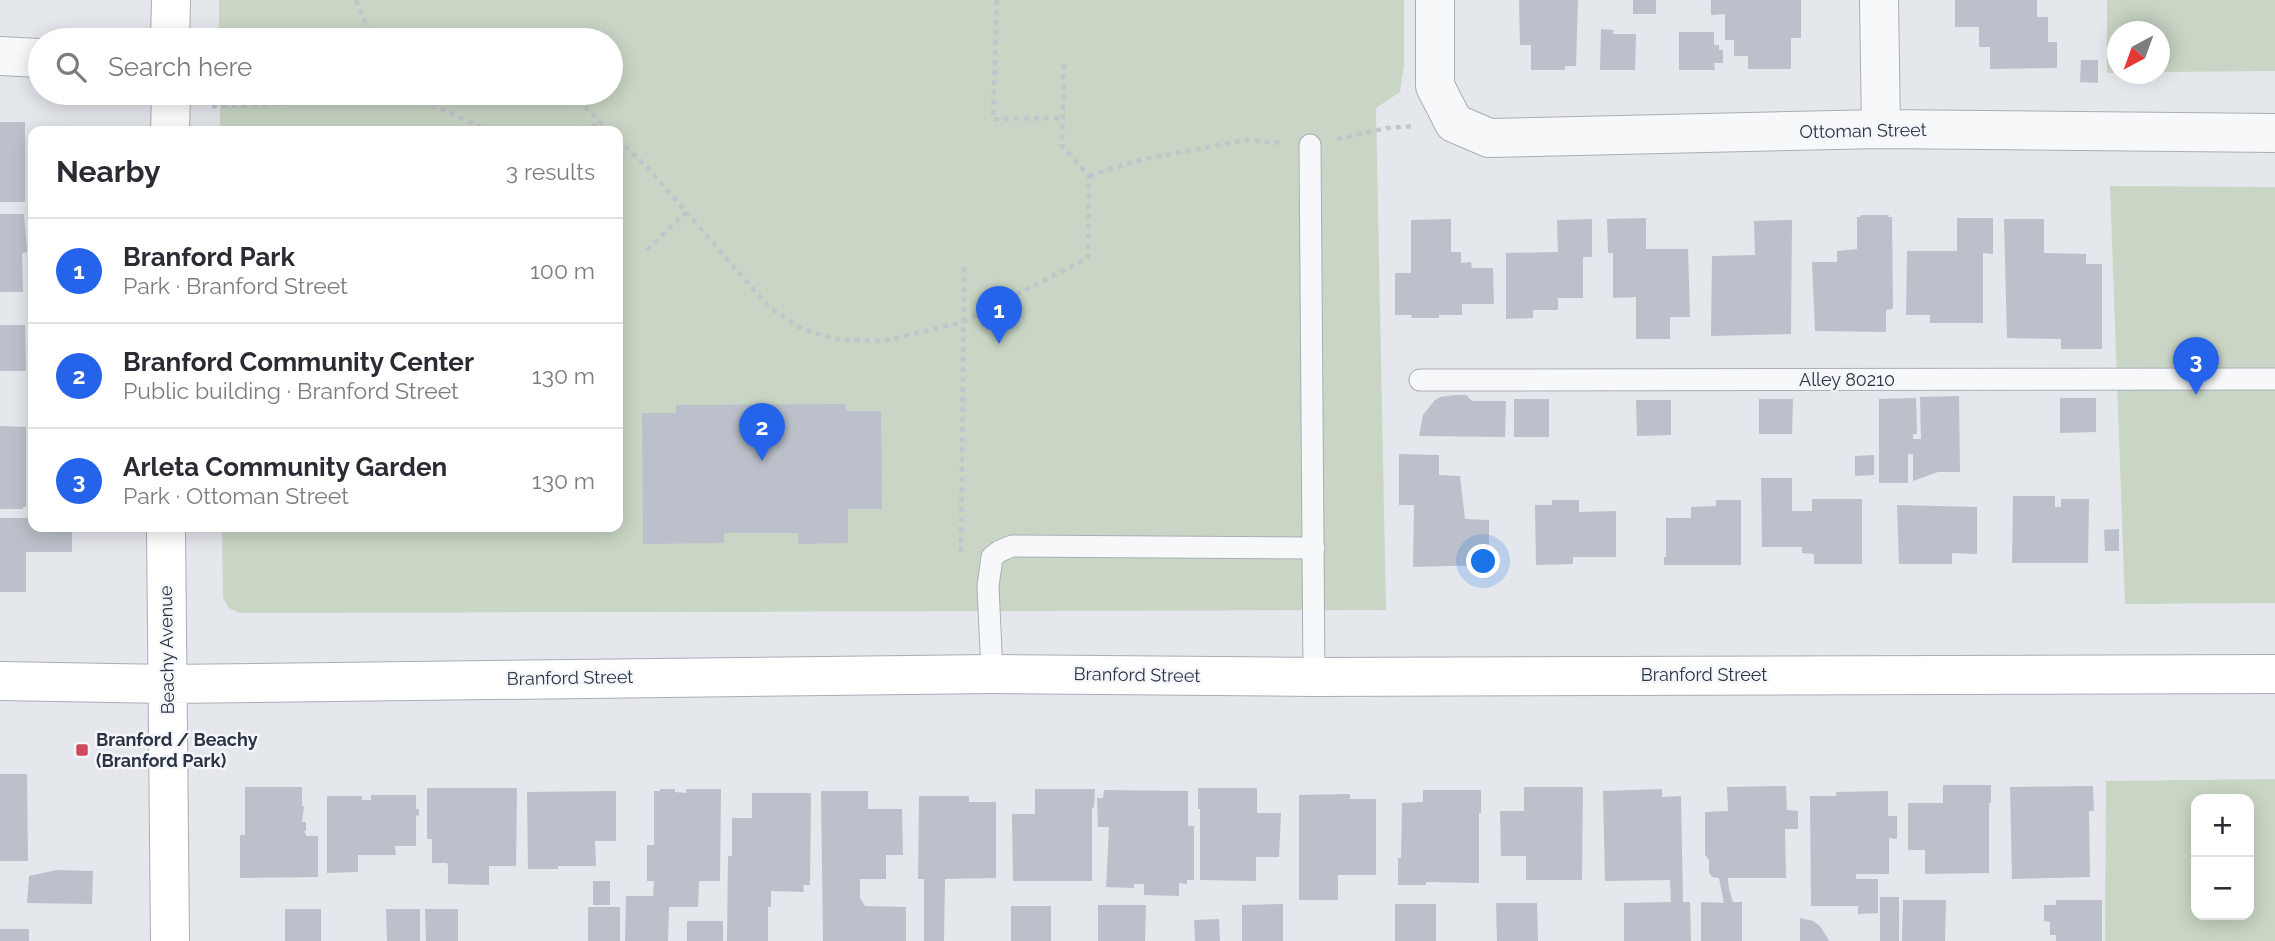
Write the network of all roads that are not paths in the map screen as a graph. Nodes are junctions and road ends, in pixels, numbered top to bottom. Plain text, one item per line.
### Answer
1 (171, 0) edge
2 (1435, 0) edge
3 (1880, 0) edge
4 (170, 28) edge
5 (0, 57) edge
6 (28, 58) edge
7 (171, 105) edge
8 (170, 126) edge
9 (1881, 129) junction
10 (2275, 133) edge
11 (1311, 145) road end
12 (2275, 379) edge
13 (1420, 380) dead end
14 (166, 532) edge
15 (1314, 548) junction
16 (992, 674) junction
17 (2275, 674) edge
18 (1314, 677) junction
19 (0, 681) edge
20 (167, 684) junction
21 (170, 941) edge

1 - 4 main road
2 - 9 street, Ottoman Street
3 - 9 street
5 - 6 street
7 - 8 main road
9 - 10 street, Ottoman Street
11 - 15 lane
12 - 13 lane, Alley 80210
14 - 20 main road, Beachy Avenue
15 - 16 lane
15 - 18 lane
16 - 18 main road, Branford Street
16 - 20 main road, Branford Street
17 - 18 main road, Branford Street
19 - 20 main road, Branford Street
20 - 21 main road, Beachy Avenue

